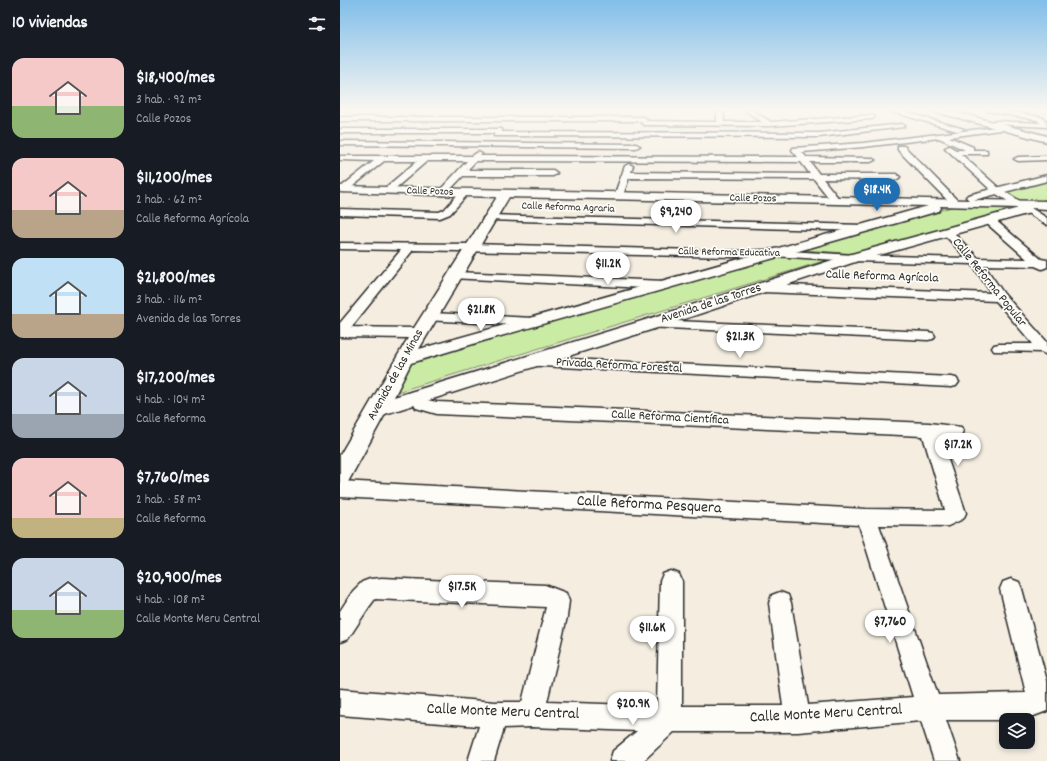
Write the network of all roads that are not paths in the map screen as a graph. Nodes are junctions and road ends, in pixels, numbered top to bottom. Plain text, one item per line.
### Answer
1 (487, 145) joint
2 (867, 145) edge
3 (958, 145) edge
4 (636, 146) joint
5 (901, 148) dead end
6 (970, 149) dead end
7 (984, 152) dead end
8 (474, 157) junction
9 (340, 158) edge
10 (382, 158) junction
11 (425, 158) junction
12 (1047, 158) edge
13 (632, 159) junction
14 (802, 159) junction
15 (1018, 159) dead end
16 (871, 160) dead end
17 (460, 174) junction
18 (553, 174) dead end
19 (626, 174) junction
20 (816, 177) junction
21 (896, 177) dead end
22 (1047, 178) edge
23 (342, 189) edge
24 (388, 190) junction
25 (996, 190) junction
26 (442, 192) junction
27 (464, 193) junction
28 (505, 194) junction
29 (619, 196) junction
30 (835, 200) junction
31 (954, 202) junction
32 (1047, 205) edge
33 (1023, 207) junction
34 (340, 212) edge
35 (488, 218) junction
36 (989, 220) junction
37 (1047, 222) edge
38 (864, 228) junction
39 (947, 232) junction
40 (340, 246) edge
41 (410, 246) junction
42 (471, 247) junction
43 (773, 253) junction
44 (853, 258) junction
45 (976, 262) junction
46 (1044, 266) edge
47 (455, 276) junction
48 (664, 285) junction
49 (763, 288) junction
50 (1000, 297) junction
51 (431, 317) junction
52 (533, 322) junction
53 (651, 324) junction
54 (340, 332) edge
55 (419, 333) junction
56 (928, 336) dead end
57 (999, 348) dead end
58 (1046, 349) edge
59 (406, 358) junction
60 (528, 362) junction
61 (950, 382) dead end
62 (416, 396) junction
63 (377, 409) junction
64 (929, 429) junction
65 (955, 430) dead end
66 (340, 476) edge
67 (340, 489) edge
68 (866, 517) junction
69 (671, 580) dead end
70 (1011, 589) dead end
71 (780, 603) dead end
72 (340, 630) edge
73 (340, 702) edge
74 (929, 708) junction
75 (531, 714) junction
76 (495, 715) junction
77 (669, 719) junction
78 (798, 719) junction
79 (481, 761) edge
80 (623, 761) edge
81 (947, 761) edge

1 - 4 street
1 - 8 street
2 - 14 street
3 - 6 street
4 - 13 street
5 - 31 street
7 - 25 street
8 - 11 street
8 - 13 street
8 - 17 street
9 - 10 street
10 - 11 street
10 - 23 street
11 - 24 street
12 - 15 street
13 - 14 street
13 - 19 street
14 - 16 street
14 - 20 street
17 - 18 street
17 - 26 street
19 - 20 street
19 - 29 street
20 - 21 street
20 - 30 street
22 - 25 street
23 - 24 street, Calle Pozos
24 - 26 street, Calle Pozos
25 - 31 street
25 - 33 street
26 - 27 street, Calle Pozos
27 - 28 street, Calle Pozos
27 - 34 street
28 - 29 street, Calle Pozos
28 - 35 street, Avenida de las Minas
29 - 30 street, Calle Pozos
30 - 31 street, Calle Pozos
31 - 33 street, Calle Pozos
31 - 38 street
32 - 33 street, Avenida de las Torres
33 - 36 street, Avenida de las Torres
33 - 37 street
35 - 38 street, Calle Reforma Agraria
35 - 42 street, Avenida de las Minas
36 - 39 street, Avenida de las Torres
36 - 46 street
38 - 43 street
39 - 44 street, Avenida de las Torres
39 - 45 street, Calle Reforma Popular
40 - 41 street, Calle Reforma Educativa
41 - 42 street, Calle Reforma Educativa
41 - 54 street
42 - 43 street, Calle Reforma Educativa
42 - 47 street, Avenida de las Minas
43 - 44 street, Calle Reforma Educativa
43 - 48 street
44 - 45 street, Calle Reforma Educativa
44 - 49 street, Avenida de las Torres
45 - 46 street, Calle Reforma Educativa
45 - 50 street, Calle Reforma Popular
47 - 48 street
47 - 51 street, Avenida de las Minas
48 - 52 street
49 - 50 street, Calle Reforma Agrícola
49 - 53 street, Avenida de las Torres
50 - 58 street, Calle Reforma Popular
51 - 52 street
51 - 55 street, Avenida de las Minas
52 - 59 street
53 - 56 street
53 - 60 street, Avenida de las Torres
54 - 55 street
55 - 59 street, Avenida de las Minas
57 - 58 street
59 - 63 street, Avenida de las Minas
60 - 61 street, Privada Reforma Forestal
60 - 62 street, Avenida de las Torres
62 - 63 street, Avenida de las Torres
62 - 64 street, Calle Reforma Científica
63 - 66 street, Avenida de las Minas
64 - 65 street, Calle Reforma Científica
64 - 68 street, Calle Reforma Pesquera
67 - 68 street, Calle Reforma Pesquera
68 - 74 street
69 - 77 street
70 - 74 street, Calle Monte Meru Central
71 - 78 street
72 - 75 street
73 - 76 street, Calle Monte Meru Central
74 - 78 street, Calle Monte Meru Central
74 - 81 street
75 - 76 street, Calle Monte Meru Central
75 - 77 street, Calle Monte Meru Central
76 - 79 street
77 - 78 street, Calle Monte Meru Central
77 - 80 street

